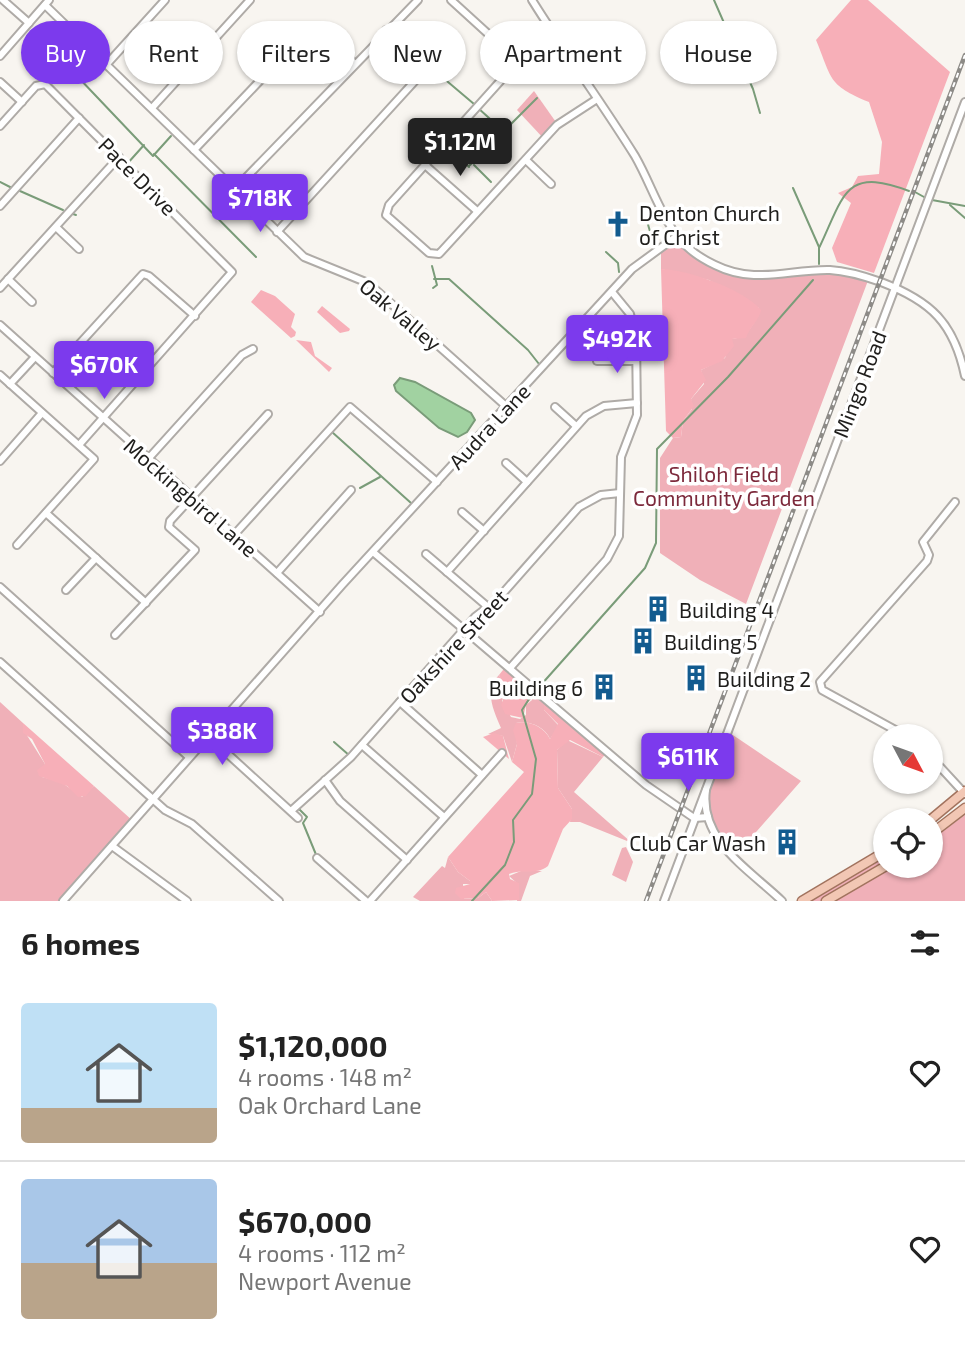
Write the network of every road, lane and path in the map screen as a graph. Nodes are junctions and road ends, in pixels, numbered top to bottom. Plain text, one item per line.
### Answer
1 (3, 0) edge
2 (165, 0) edge
3 (250, 0) edge
4 (418, 0) edge
5 (451, 0) edge
6 (532, 0) edge
7 (47, 2) edge
8 (27, 21) edge
9 (31, 21) edge
10 (65, 21) edge
11 (396, 21) edge
12 (546, 21) edge
13 (480, 26) edge
14 (21, 32) edge
15 (369, 49) edge
16 (0, 56) edge
17 (110, 61) edge
18 (355, 64) edge
19 (110, 67) edge
20 (0, 82) edge
21 (257, 84) edge
22 (336, 84) edge
23 (412, 84) edge
24 (497, 84) edge
25 (587, 84) edge
26 (597, 99) junction
27 (22, 102) junction
28 (965, 102) edge
29 (152, 108) junction
30 (79, 118) junction
31 (0, 126) edge
32 (194, 150) junction
33 (119, 157) junction
34 (527, 161) junction
35 (425, 165) junction
36 (551, 184) dead end
37 (234, 190) junction
38 (0, 206) edge
39 (477, 211) junction
40 (56, 227) junction
41 (277, 232) junction
42 (677, 236) junction
43 (79, 249) dead end
44 (8, 279) junction
45 (0, 288) edge
46 (895, 288) junction
47 (612, 292) junction
48 (32, 302) dead end
49 (195, 316) junction
50 (0, 324) edge
51 (253, 349) dead end
52 (35, 357) junction
53 (597, 361) dead end
54 (636, 361) junction
55 (53, 373) junction
56 (0, 375) edge
57 (965, 376) edge
58 (10, 384) junction
59 (637, 402) junction
60 (507, 407) junction
61 (555, 407) dead end
62 (42, 413) junction
63 (268, 414) dead end
64 (102, 418) junction
65 (576, 426) junction
66 (79, 445) junction
67 (2, 456) edge
68 (148, 459) junction
69 (506, 463) dead end
70 (437, 482) junction
71 (527, 482) junction
72 (351, 490) dead end
73 (620, 493) junction
74 (190, 497) junction
75 (955, 502) dead end
76 (462, 512) dead end
77 (46, 513) junction
78 (484, 531) junction
79 (233, 535) junction
80 (17, 545) dead end
81 (373, 552) junction
82 (426, 554) dead end
83 (96, 558) junction
84 (447, 572) junction
85 (277, 573) junction
86 (0, 587) edge
87 (66, 590) dead end
88 (146, 603) junction
89 (488, 607) junction
90 (320, 612) junction
91 (464, 629) junction
92 (116, 635) dead end
93 (0, 662) edge
94 (510, 668) junction
95 (400, 702) junction
96 (884, 724) edge
97 (208, 736) junction
98 (362, 745) junction
99 (502, 753) dead end
100 (189, 757) junction
101 (943, 770) edge
102 (482, 775) junction
103 (709, 779) junction
104 (325, 780) junction
105 (965, 793) edge
106 (153, 799) junction
107 (965, 808) edge
108 (943, 810) edge
109 (291, 811) junction
110 (444, 817) junction
111 (708, 817) junction
112 (298, 818) dead end
113 (694, 818) junction
114 (943, 825) edge
115 (717, 840) junction
116 (112, 846) junction
117 (317, 858) dead end
118 (873, 859) edge
119 (407, 860) junction
120 (873, 874) edge
121 (62, 901) edge
122 (187, 901) edge
123 (279, 901) edge
124 (368, 901) edge
125 (664, 901) edge
126 (782, 901) edge
127 (802, 901) edge
128 (826, 901) edge

1 - 8 street
2 - 17 street
3 - 29 street
4 - 11 street
5 - 13 street
6 - 12 street
7 - 9 street
7 - 10 street, Oak Valley
14 - 16 street
15 - 18 street
19 - 29 street, Oak Valley
20 - 27 street
21 - 32 street
22 - 37 street
23 - 41 street
24 - 35 street
25 - 26 street
26 - 34 street
26 - 42 street
27 - 30 street, Pace Drive
27 - 31 street
28 - 46 street, Mingo Road
29 - 32 street, Oak Valley
30 - 33 street, Pace Drive
30 - 38 street
32 - 37 street, Oak Valley
33 - 40 street
33 - 49 street, Pace Drive
34 - 36 street
34 - 39 street
35 - 39 street
35 - 39 street
37 - 41 street, Oak Valley
40 - 43 street
40 - 44 street
41 - 60 street, Oak Valley
42 - 46 street
42 - 47 street, Audra Lane
44 - 45 street
44 - 48 street
46 - 57 street
46 - 103 street, Mingo Road
47 - 54 street
47 - 60 street, Audra Lane
49 - 55 street
49 - 64 street
50 - 52 street, Mockingbird Lane
51 - 68 street
52 - 55 street, Mockingbird Lane
52 - 58 street
53 - 54 street
54 - 59 street
55 - 64 street, Mockingbird Lane
56 - 58 street
58 - 62 street
59 - 65 street
59 - 73 street
60 - 70 street, Audra Lane
61 - 65 street
62 - 66 street
62 - 67 street
63 - 74 street
64 - 66 street
64 - 68 street, Mockingbird Lane
65 - 71 street
66 - 77 street
68 - 74 street, Mockingbird Lane
69 - 71 street
70 - 79 street
70 - 81 street, Audra Lane
71 - 78 street
72 - 85 street
73 - 89 street, Oakshire Street
73 - 94 street
74 - 79 street, Mockingbird Lane
74 - 88 street
75 - 96 street
76 - 78 street
77 - 80 street
77 - 83 street
78 - 84 street
79 - 85 street, Mockingbird Lane
81 - 90 street, Audra Lane
81 - 91 street
82 - 84 street
83 - 87 street
83 - 88 street
84 - 89 street
85 - 90 street, Mockingbird Lane
86 - 100 street
88 - 92 street
89 - 91 street, Oakshire Street
90 - 97 street, Audra Lane
91 - 94 street
91 - 95 street, Oakshire Street
93 - 106 street
94 - 113 street
95 - 98 street, Oakshire Street
95 - 102 street
97 - 100 street, Audra Lane
97 - 109 street
98 - 104 street, Oakshire Street
98 - 110 street
99 - 102 street
100 - 106 street, Audra Lane
101 - 105 street
102 - 110 street
103 - 111 street
103 - 113 street, Mingo Road
104 - 109 street, Oakshire Street
104 - 119 street
105 - 108 main road
106 - 116 street, Audra Lane
106 - 123 street
107 - 114 main road
109 - 112 street
110 - 119 street
111 - 113 street
111 - 115 street
113 - 115 street
113 - 125 street, Mingo Road
115 - 126 street
116 - 121 street, Audra Lane
116 - 122 street
117 - 124 street
118 - 127 main road
119 - 124 street
120 - 128 main road

